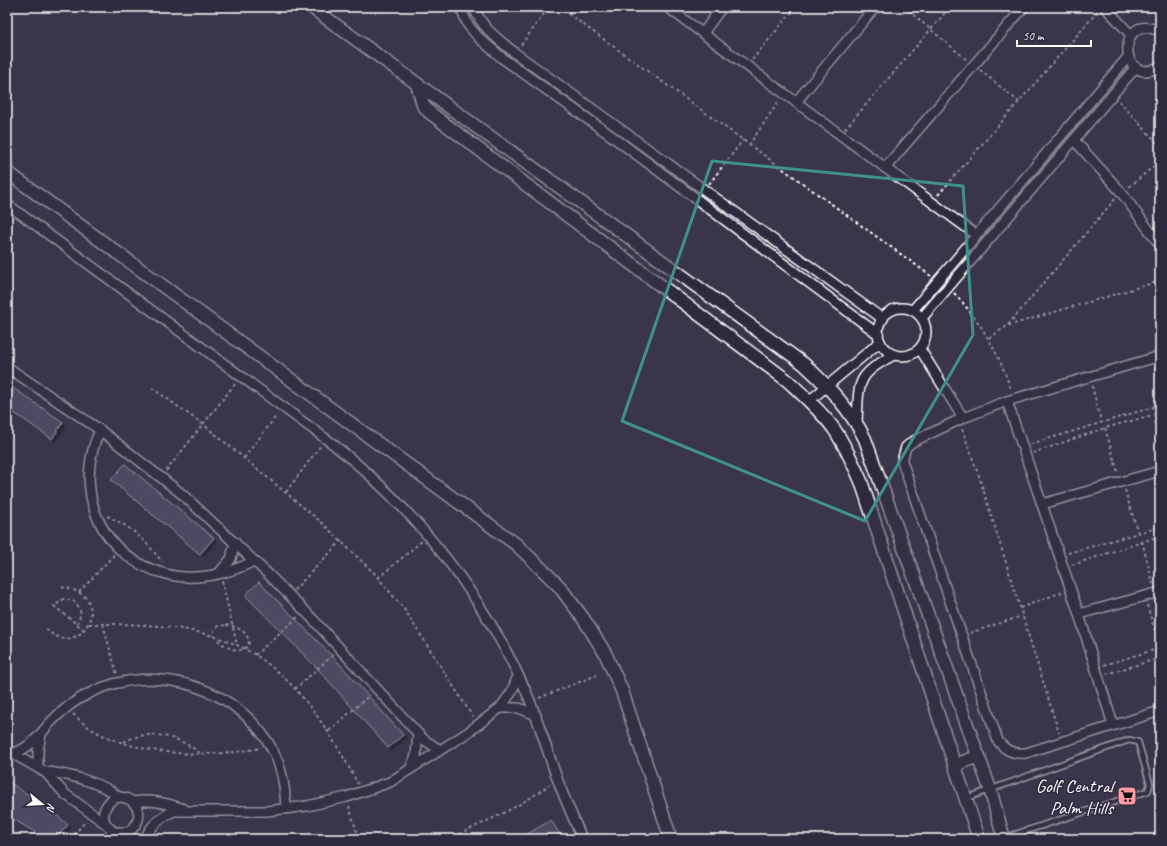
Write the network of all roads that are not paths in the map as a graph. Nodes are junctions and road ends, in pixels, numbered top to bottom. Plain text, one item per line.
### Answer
1 (311, 7) edge
2 (460, 7) edge
3 (474, 7) edge
4 (667, 7) edge
5 (722, 7) edge
6 (875, 7) edge
7 (1024, 7) edge
8 (1105, 7) edge
9 (1158, 27) edge
10 (703, 33) junction
11 (1131, 35) junction
12 (1128, 57) junction
13 (1160, 66) edge
14 (1136, 67) junction
15 (417, 84) junction
16 (796, 102) junction
17 (619, 129) junction
18 (613, 137) junction
19 (1074, 140) junction
20 (885, 168) junction
21 (7, 172) edge
22 (7, 204) edge
23 (726, 206) junction
24 (719, 215) junction
25 (975, 234) junction
26 (1160, 246) edge
27 (912, 310) junction
28 (922, 318) junction
29 (882, 319) junction
30 (879, 338) junction
31 (920, 349) junction
32 (894, 355) junction
33 (1156, 357) edge
34 (7, 367) edge
35 (827, 386) junction
36 (1011, 400) junction
37 (809, 401) junction
38 (961, 419) junction
39 (857, 423) junction
40 (100, 430) junction
41 (1160, 471) edge
42 (1042, 504) junction
43 (235, 542) junction
44 (254, 561) junction
45 (220, 572) junction
46 (1158, 592) edge
47 (1079, 614) junction
48 (518, 676) junction
49 (500, 708) junction
50 (1160, 710) edge
51 (536, 716) junction
52 (1113, 725) junction
53 (41, 734) junction
54 (418, 734) junction
55 (440, 750) junction
56 (10, 752) edge
57 (979, 756) junction
58 (954, 766) junction
59 (410, 769) junction
60 (42, 770) junction
61 (990, 789) junction
62 (119, 797) junction
63 (965, 798) junction
64 (133, 802) junction
65 (286, 809) junction
66 (185, 810) junction
67 (137, 823) junction
68 (106, 824) junction
69 (117, 835) edge
70 (147, 835) edge
71 (582, 839) edge
72 (671, 839) edge
73 (979, 839) edge
74 (1004, 839) edge

1 - 15 street
2 - 18 street
3 - 17 street
4 - 10 street
5 - 10 street
6 - 16 street
7 - 20 street
8 - 11 street
9 - 11 street
10 - 16 street
11 - 12 street
12 - 14 street
12 - 25 street
13 - 14 street
14 - 19 street
15 - 35 street
15 - 37 street
16 - 20 street
17 - 18 street
17 - 23 street
18 - 24 street
19 - 26 street
19 - 28 street
20 - 25 street
21 - 72 street
22 - 48 street
23 - 24 street
23 - 29 street
24 - 30 street
25 - 27 street
27 - 28 street
27 - 29 street
28 - 31 street
29 - 30 street
30 - 32 street
30 - 35 street
31 - 32 street
31 - 38 street
32 - 39 street
33 - 36 street
34 - 40 street
35 - 37 street
35 - 39 street
36 - 38 street
36 - 42 street
37 - 58 street
38 - 52 street
39 - 57 street
40 - 43 street
40 - 45 street
41 - 42 street
42 - 47 street
43 - 44 street
43 - 45 street
44 - 45 street
44 - 54 street
46 - 47 street
47 - 52 street
48 - 49 street
48 - 51 street
49 - 51 street
49 - 55 street
50 - 52 street
51 - 71 street
53 - 56 street
53 - 60 street
53 - 65 street
54 - 55 street
54 - 59 street
55 - 59 street
56 - 60 street
57 - 58 street
57 - 61 street
58 - 63 street
59 - 65 street
60 - 62 street
60 - 68 street
61 - 63 lane
61 - 74 street
61 - 74 lane
62 - 64 street
62 - 68 street
63 - 73 street
64 - 66 street
64 - 67 street
65 - 66 street
66 - 70 street
67 - 69 street
67 - 70 street
68 - 69 street

